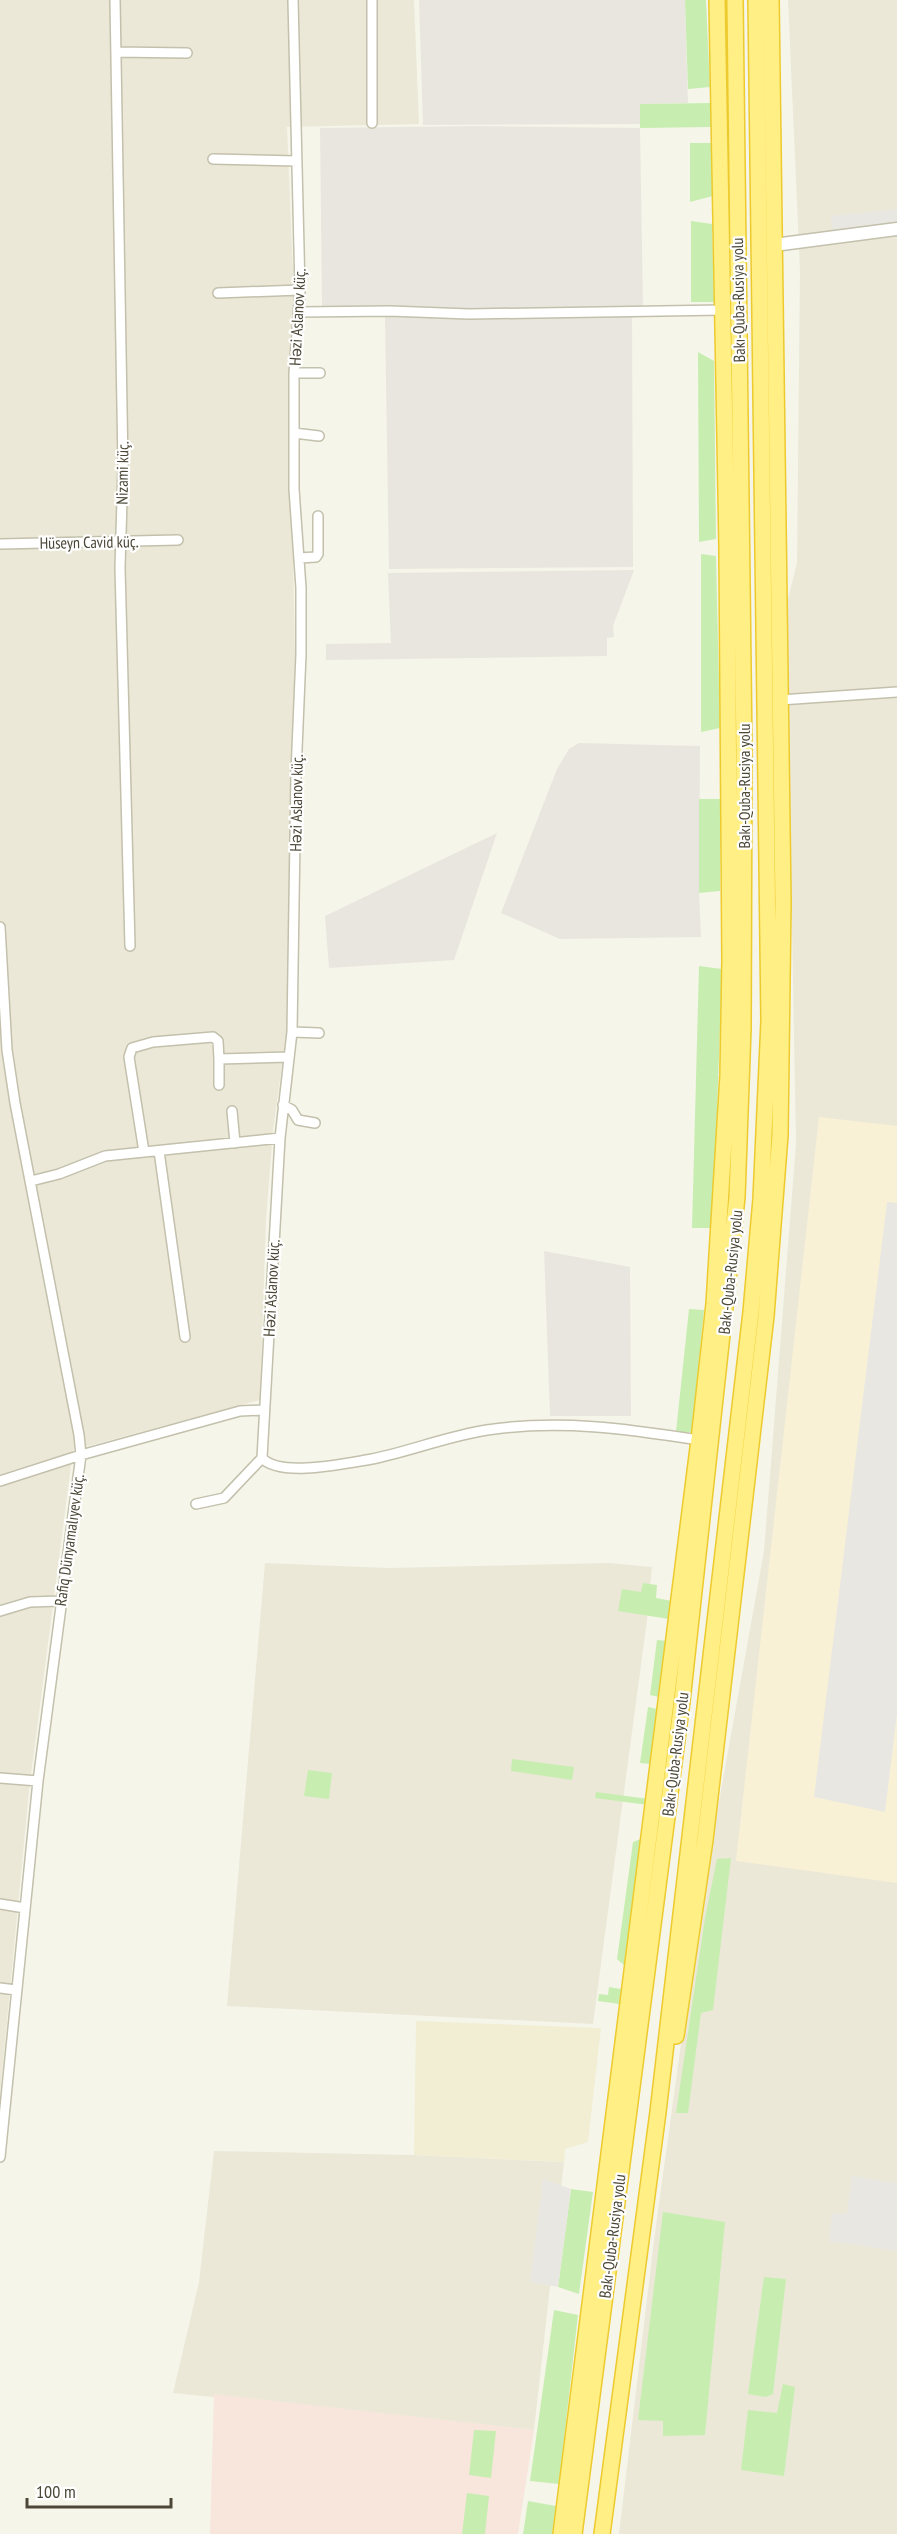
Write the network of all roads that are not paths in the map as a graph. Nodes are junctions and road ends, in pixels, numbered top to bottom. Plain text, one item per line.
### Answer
1 (116, 0) edge
2 (293, 0) edge
3 (372, 0) edge
4 (717, 0) edge
5 (735, 0) edge
6 (756, 0) edge
7 (771, 0) edge
8 (116, 52) junction
9 (187, 53) dead end
10 (372, 123) dead end
11 (213, 159) dead end
12 (297, 161) junction
13 (897, 229) edge
14 (774, 245) junction
15 (300, 290) junction
16 (218, 293) dead end
17 (723, 310) junction
18 (300, 312) junction
19 (294, 373) junction
20 (320, 373) dead end
21 (294, 433) junction
22 (320, 436) dead end
23 (318, 516) dead end
24 (120, 540) junction
25 (178, 540) dead end
26 (0, 544) edge
27 (299, 558) junction
28 (897, 692) edge
29 (780, 700) junction
30 (0, 927) edge
31 (130, 946) dead end
32 (292, 1032) junction
33 (320, 1032) dead end
34 (288, 1057) junction
35 (219, 1059) junction
36 (219, 1085) dead end
37 (283, 1106) junction
38 (232, 1111) dead end
39 (315, 1123) dead end
40 (280, 1138) junction
41 (235, 1143) junction
42 (159, 1151) junction
43 (144, 1152) junction
44 (31, 1181) junction
45 (185, 1337) dead end
46 (264, 1410) junction
47 (699, 1440) junction
48 (81, 1455) junction
49 (262, 1458) junction
50 (0, 1481) edge
51 (196, 1504) dead end
52 (60, 1601) junction
53 (0, 1611) edge
54 (0, 1778) edge
55 (38, 1781) junction
56 (0, 1904) edge
57 (25, 1908) junction
58 (0, 1988) edge
59 (16, 1990) junction
60 (4, 2075) edge
61 (658, 2112) junction
62 (0, 2157) edge
63 (561, 2534) edge
64 (574, 2534) edge
65 (602, 2534) edge

1 - 8 street, Nizami küç.
2 - 12 street, Həzi Aslanov küç.
3 - 10 street
4 - 17 highway
5 - 64 highway, Bakı-Quba-Rusiya yolu
6 - 61 highway, Bakı-Quba-Rusiya yolu
7 - 14 highway
8 - 9 street
8 - 24 street, Nizami küç.
11 - 12 street
12 - 15 street, Həzi Aslanov küç.
13 - 14 street
14 - 29 highway
15 - 16 street
15 - 18 street, Həzi Aslanov küç.
17 - 18 street
17 - 47 highway
18 - 19 street, Həzi Aslanov küç.
19 - 20 street
19 - 21 street, Həzi Aslanov küç.
21 - 22 street
21 - 27 street, Həzi Aslanov küç.
23 - 27 street
24 - 25 street, Hüseyn Cavid küç.
24 - 26 street, Hüseyn Cavid küç.
24 - 31 street, Nizami küç.
27 - 32 street, Həzi Aslanov küç.
28 - 29 street
29 - 61 highway
30 - 44 street, Rafiq Dünyamalıyev küç.
32 - 33 street
32 - 34 street, Həzi Aslanov küç.
34 - 35 street
34 - 37 street, Həzi Aslanov küç.
35 - 36 street
35 - 43 street
37 - 39 street
37 - 40 street, Həzi Aslanov küç.
38 - 41 street
40 - 41 street
40 - 46 street, Həzi Aslanov küç.
41 - 42 street
42 - 43 street
42 - 45 street
43 - 44 street
44 - 48 street, Rafiq Dünyamalıyev küç.
46 - 48 street
46 - 49 street, Həzi Aslanov küç.
47 - 49 street
47 - 63 highway
48 - 50 street
48 - 52 street, Rafiq Dünyamalıyev küç.
49 - 51 street
52 - 53 street
52 - 55 street, Rafiq Dünyamalıyev küç.
54 - 55 street
55 - 57 street, Rafiq Dünyamalıyev küç.
56 - 57 street
57 - 59 street, Rafiq Dünyamalıyev küç.
58 - 59 street
59 - 60 street, Rafiq Dünyamalıyev küç.
60 - 62 street, Rafiq Dünyamalıyev küç.
61 - 65 highway, Bakı-Quba-Rusiya yolu

